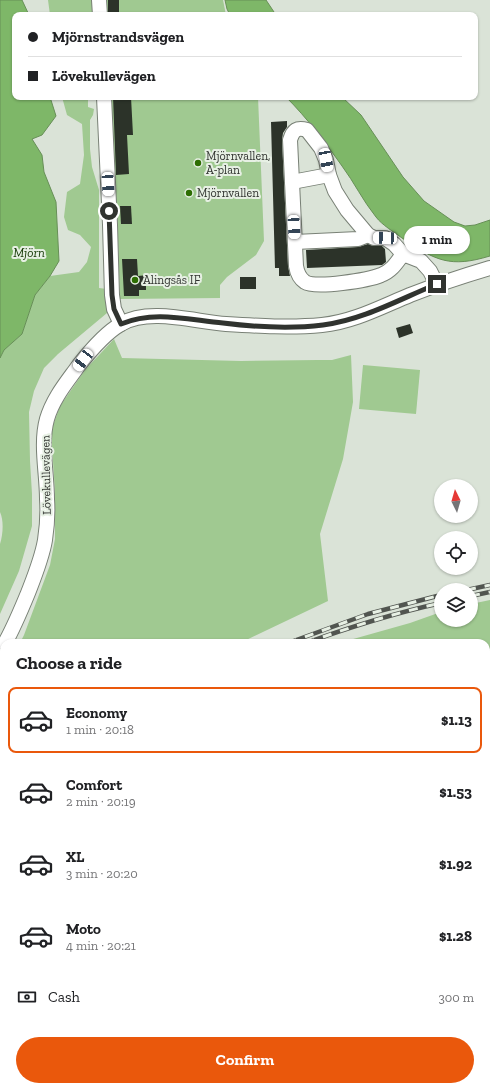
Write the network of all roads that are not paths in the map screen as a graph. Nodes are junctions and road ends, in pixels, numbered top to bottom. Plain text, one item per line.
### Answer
1 (99, 0) edge
2 (100, 12) edge
3 (104, 100) edge
4 (329, 175) junction
5 (292, 182) junction
6 (368, 235) junction
7 (295, 242) junction
8 (403, 254) junction
9 (490, 268) edge
10 (437, 284) junction
11 (121, 324) junction
12 (8, 639) edge

1 - 2 street
3 - 11 street
4 - 5 street
4 - 5 street
4 - 6 street
5 - 7 street
6 - 7 street
6 - 8 street
7 - 8 street
8 - 10 street
9 - 10 street, Lövekullevägen
10 - 11 street, Lövekullevägen
11 - 12 street, Lövekullevägen

